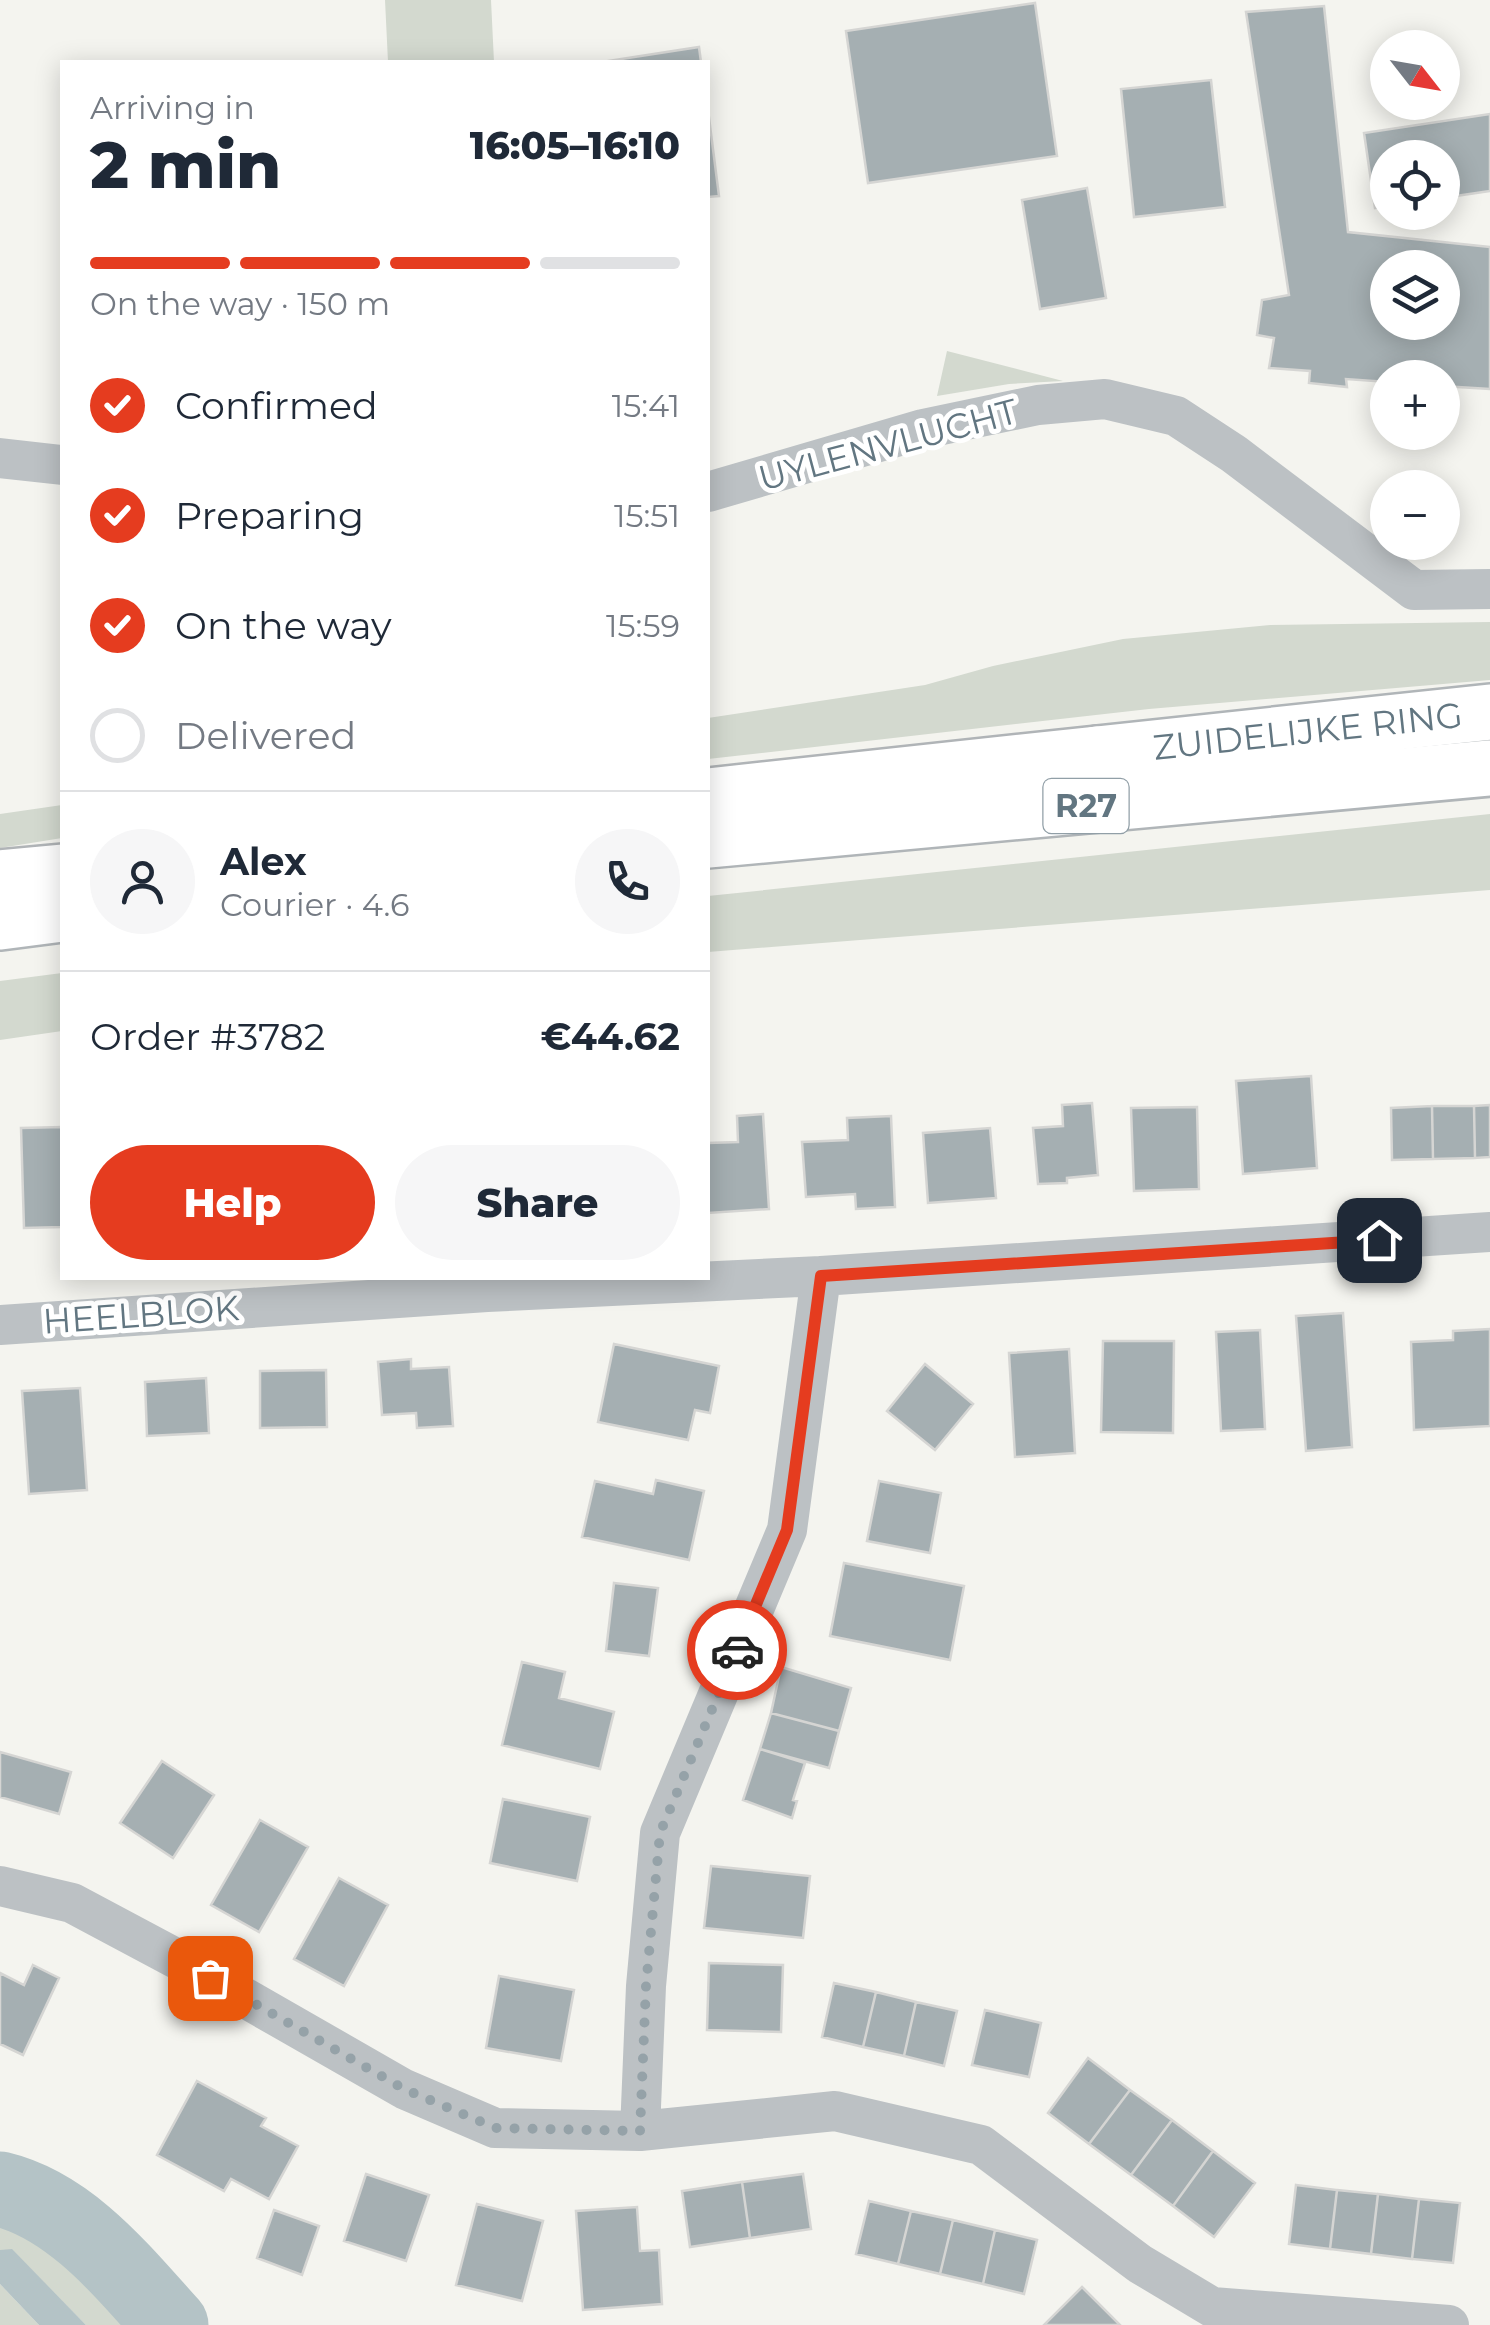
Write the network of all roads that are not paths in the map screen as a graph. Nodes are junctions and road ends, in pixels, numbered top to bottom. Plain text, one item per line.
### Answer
1 (0, 458) edge
2 (60, 464) edge
3 (710, 491) edge
4 (1490, 589) edge
5 (1490, 712) edge
6 (1490, 768) edge
7 (710, 796) edge
8 (710, 840) edge
9 (60, 872) edge
10 (0, 878) edge
11 (60, 914) edge
12 (0, 922) edge
13 (1490, 1232) edge
14 (821, 1276) junction
15 (0, 1325) edge
16 (0, 1886) edge
17 (640, 2131) junction
18 (1210, 2316) edge
19 (1449, 2325) edge

1 - 2 street
3 - 4 street, UYLENVLUCHT
5 - 7 main road, ZUIDELIJKE RING / R27
6 - 8 main road, ZUIDELIJKE RING / R27
9 - 10 main road
11 - 12 main road
13 - 14 street, HEELBLOK
14 - 15 street, HEELBLOK
14 - 17 street
16 - 17 street
17 - 18 street
18 - 19 street

